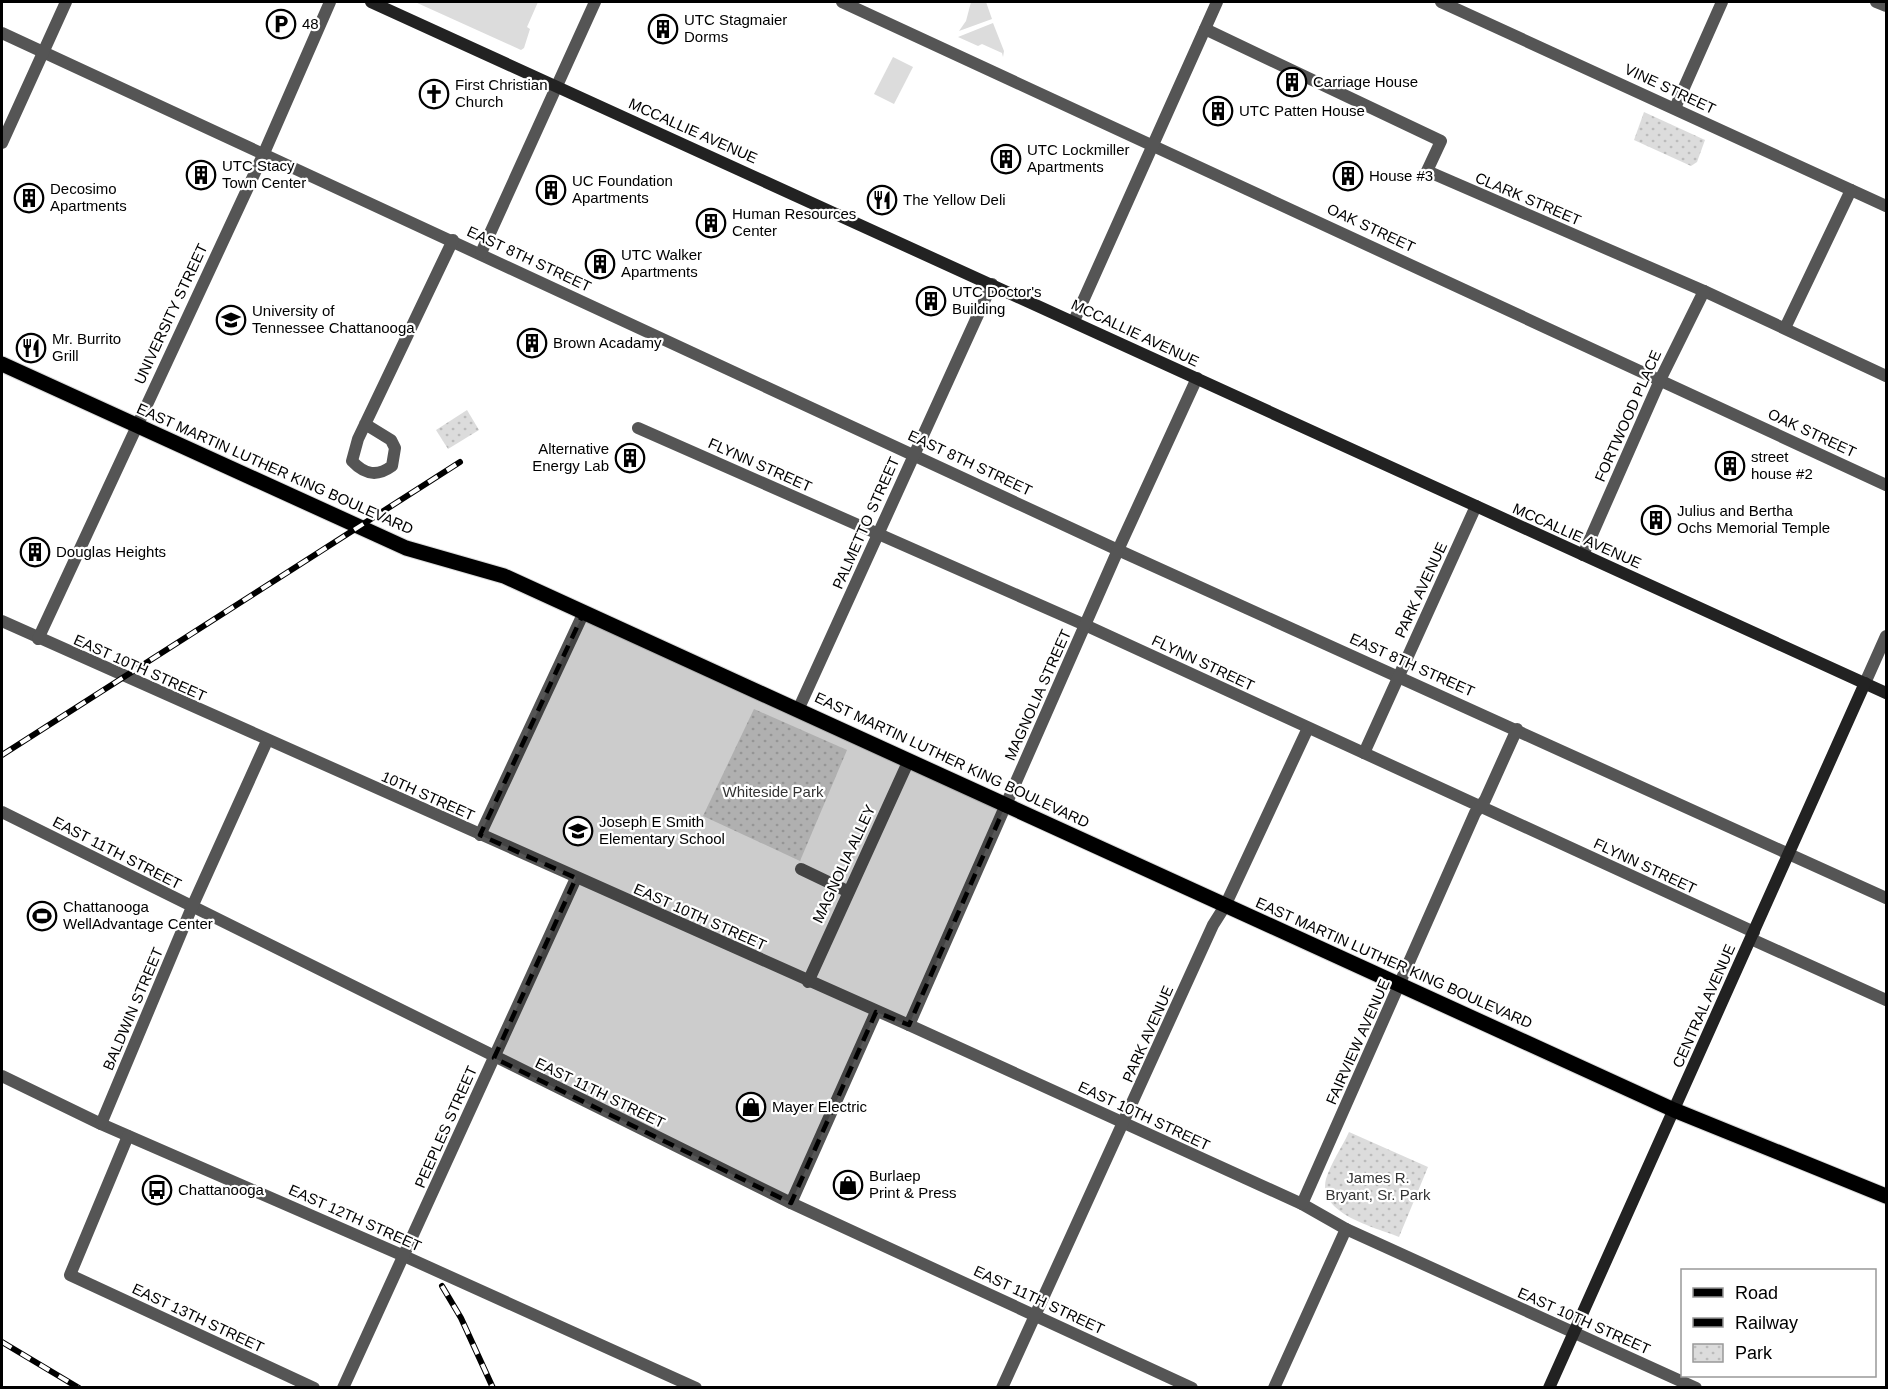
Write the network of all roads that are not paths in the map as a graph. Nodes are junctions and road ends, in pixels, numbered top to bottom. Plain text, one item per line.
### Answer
1 (66, 2) edge
2 (330, 2) edge
3 (371, 2) edge
4 (594, 2) edge
5 (842, 2) edge
6 (1217, 2) edge
7 (1441, 2) edge
8 (1722, 2) edge
9 (1876, 2) edge
10 (1887, 6) edge
11 (1205, 29) junction
12 (2, 33) edge
13 (42, 51) junction
14 (556, 86) junction
15 (1675, 108) junction
16 (2, 143) edge
17 (1153, 144) junction
18 (264, 153) junction
19 (1851, 190) junction
20 (1887, 206) edge
21 (453, 240) junction
22 (481, 253) junction
23 (992, 284) junction
24 (1704, 291) junction
25 (1074, 321) junction
26 (1785, 328) junction
27 (2, 364) edge
28 (1887, 376) edge
29 (1197, 378) junction
30 (1661, 378) junction
31 (365, 424) dead end
32 (136, 426) junction
33 (638, 428) dead end
34 (914, 453) junction
35 (1887, 485) edge
36 (1476, 506) junction
37 (878, 532) junction
38 (1118, 549) junction
39 (1583, 555) junction
40 (584, 612) junction
41 (2, 621) edge
42 (1085, 625) junction
43 (1887, 636) edge
44 (38, 639) junction
45 (1399, 675) junction
46 (1865, 683) junction
47 (1887, 693) edge
48 (798, 710) junction
49 (1308, 728) junction
50 (1517, 729) junction
51 (267, 741) junction
52 (1364, 753) junction
53 (909, 760) junction
54 (1006, 804) junction
55 (1480, 807) junction
56 (2, 812) edge
57 (480, 835) junction
58 (1788, 855) junction
59 (801, 869) dead end
60 (576, 878) junction
61 (847, 891) junction
62 (1887, 898) edge
63 (1225, 906) junction
64 (192, 907) junction
65 (1752, 935) junction
66 (808, 982) junction
67 (1400, 986) junction
68 (1887, 1000) edge
69 (876, 1011) junction
70 (909, 1025) junction
71 (494, 1058) junction
72 (2, 1076) edge
73 (1674, 1110) junction
74 (1125, 1123) junction
75 (101, 1124) junction
76 (128, 1136) junction
77 (1887, 1196) edge
78 (791, 1203) junction
79 (1302, 1204) junction
80 (1346, 1229) junction
81 (404, 1256) junction
82 (1036, 1315) junction
83 (1574, 1334) junction
84 (314, 1388) edge
85 (342, 1388) edge
86 (696, 1388) edge
87 (1002, 1388) edge
88 (1192, 1388) edge
89 (1274, 1388) edge
90 (1549, 1388) edge
91 (1696, 1388) edge

1 - 13 street
2 - 18 street, UNIVERSITY STREET
3 - 14 main road, MCCALLIE AVENUE
4 - 14 street
5 - 17 street, OAK STREET
6 - 11 street
7 - 15 street, VINE STREET
8 - 15 street
9 - 10 street
11 - 17 street
11 - 24 street, CLARK STREET
12 - 13 street, EAST 8TH STREET
13 - 16 street
13 - 18 street, EAST 8TH STREET
14 - 22 street
14 - 23 main road, MCCALLIE AVENUE
15 - 19 street, VINE STREET
17 - 25 street
17 - 30 street, OAK STREET
18 - 21 street, EAST 8TH STREET
18 - 32 street, UNIVERSITY STREET
19 - 20 street, VINE STREET
19 - 26 street
21 - 22 street, EAST 8TH STREET
21 - 31 street
22 - 34 street, EAST 8TH STREET
23 - 25 main road, MCCALLIE AVENUE
23 - 34 street, PALMETTO STREET
24 - 26 street, CLARK STREET
24 - 30 street, FORTWOOD PLACE
25 - 29 main road, MCCALLIE AVENUE
26 - 28 street, CLARK STREET
27 - 32 main road, EAST MARTIN LUTHER KING BOULEVARD
29 - 36 main road, MCCALLIE AVENUE
29 - 38 street, MAGNOLIA STREET
30 - 35 street, OAK STREET
30 - 39 street, FORTWOOD PLACE
32 - 40 main road, EAST MARTIN LUTHER KING BOULEVARD
32 - 44 street, UNIVERSITY STREET
33 - 37 street, FLYNN STREET
34 - 37 street, PALMETTO STREET
34 - 38 street, EAST 8TH STREET
36 - 39 main road, MCCALLIE AVENUE
36 - 45 street, PARK AVENUE
37 - 42 street, FLYNN STREET
37 - 48 street, PALMETTO STREET
38 - 42 street, MAGNOLIA STREET
38 - 45 street, EAST 8TH STREET
39 - 46 main road, MCCALLIE AVENUE
40 - 48 main road, EAST MARTIN LUTHER KING BOULEVARD
40 - 57 street
41 - 44 street, EAST 10TH STREET
42 - 49 street, FLYNN STREET
42 - 54 street, MAGNOLIA STREET
43 - 46 street, CENTRAL AVENUE
44 - 51 street, EAST 10TH STREET
45 - 50 street, EAST 8TH STREET
45 - 52 street, PARK AVENUE
46 - 47 main road, MCCALLIE AVENUE
46 - 58 main road, CENTRAL AVENUE
48 - 53 main road, EAST MARTIN LUTHER KING BOULEVARD
49 - 52 street, FLYNN STREET
49 - 63 street, PARK AVENUE
50 - 55 street, FAIRVIEW AVENUE
50 - 58 street, EAST 8TH STREET
51 - 57 street, 10TH STREET
51 - 64 street, BALDWIN STREET
52 - 55 street, FLYNN STREET
53 - 54 main road, EAST MARTIN LUTHER KING BOULEVARD
53 - 61 street, MAGNOLIA ALLEY
54 - 63 main road, EAST MARTIN LUTHER KING BOULEVARD
54 - 70 street, MAGNOLIA STREET
55 - 65 street, FLYNN STREET
55 - 67 street, FAIRVIEW AVENUE
56 - 64 street, EAST 11TH STREET
57 - 60 street, 10TH STREET
58 - 62 street, EAST 8TH STREET
58 - 65 main road, CENTRAL AVENUE
59 - 61 street
60 - 66 street, EAST 10TH STREET
60 - 71 street, PEEPLES STREET
61 - 66 street, MAGNOLIA ALLEY
63 - 67 main road, EAST MARTIN LUTHER KING BOULEVARD
63 - 74 street, PARK AVENUE
64 - 71 street, EAST 11TH STREET
64 - 75 street, BALDWIN STREET
65 - 68 street, FLYNN STREET
65 - 73 main road, CENTRAL AVENUE
66 - 69 street, EAST 10TH STREET
67 - 73 main road, EAST MARTIN LUTHER KING BOULEVARD
67 - 79 street, FAIRVIEW AVENUE
69 - 70 street, EAST 10TH STREET
69 - 78 street
70 - 74 street, EAST 10TH STREET
71 - 78 street, EAST 11TH STREET
71 - 81 street, PEEPLES STREET
72 - 75 street, EAST 12TH STREET
73 - 77 main road, EAST MARTIN LUTHER KING BOULEVARD
73 - 83 main road, CENTRAL AVENUE
74 - 79 street, EAST 10TH STREET
74 - 82 street, PARK AVENUE
75 - 76 street, EAST 12TH STREET
76 - 81 street, EAST 12TH STREET
76 - 84 street, EAST 13TH STREET
78 - 82 street, EAST 11TH STREET
79 - 80 street, EAST 10TH STREET
80 - 83 street, EAST 10TH STREET
80 - 89 street
81 - 85 street, PEEPLES STREET
81 - 86 street, EAST 12TH STREET
82 - 87 street, PARK AVENUE
82 - 88 street, EAST 11TH STREET
83 - 90 main road, CENTRAL AVENUE
83 - 91 street, EAST 10TH STREET

